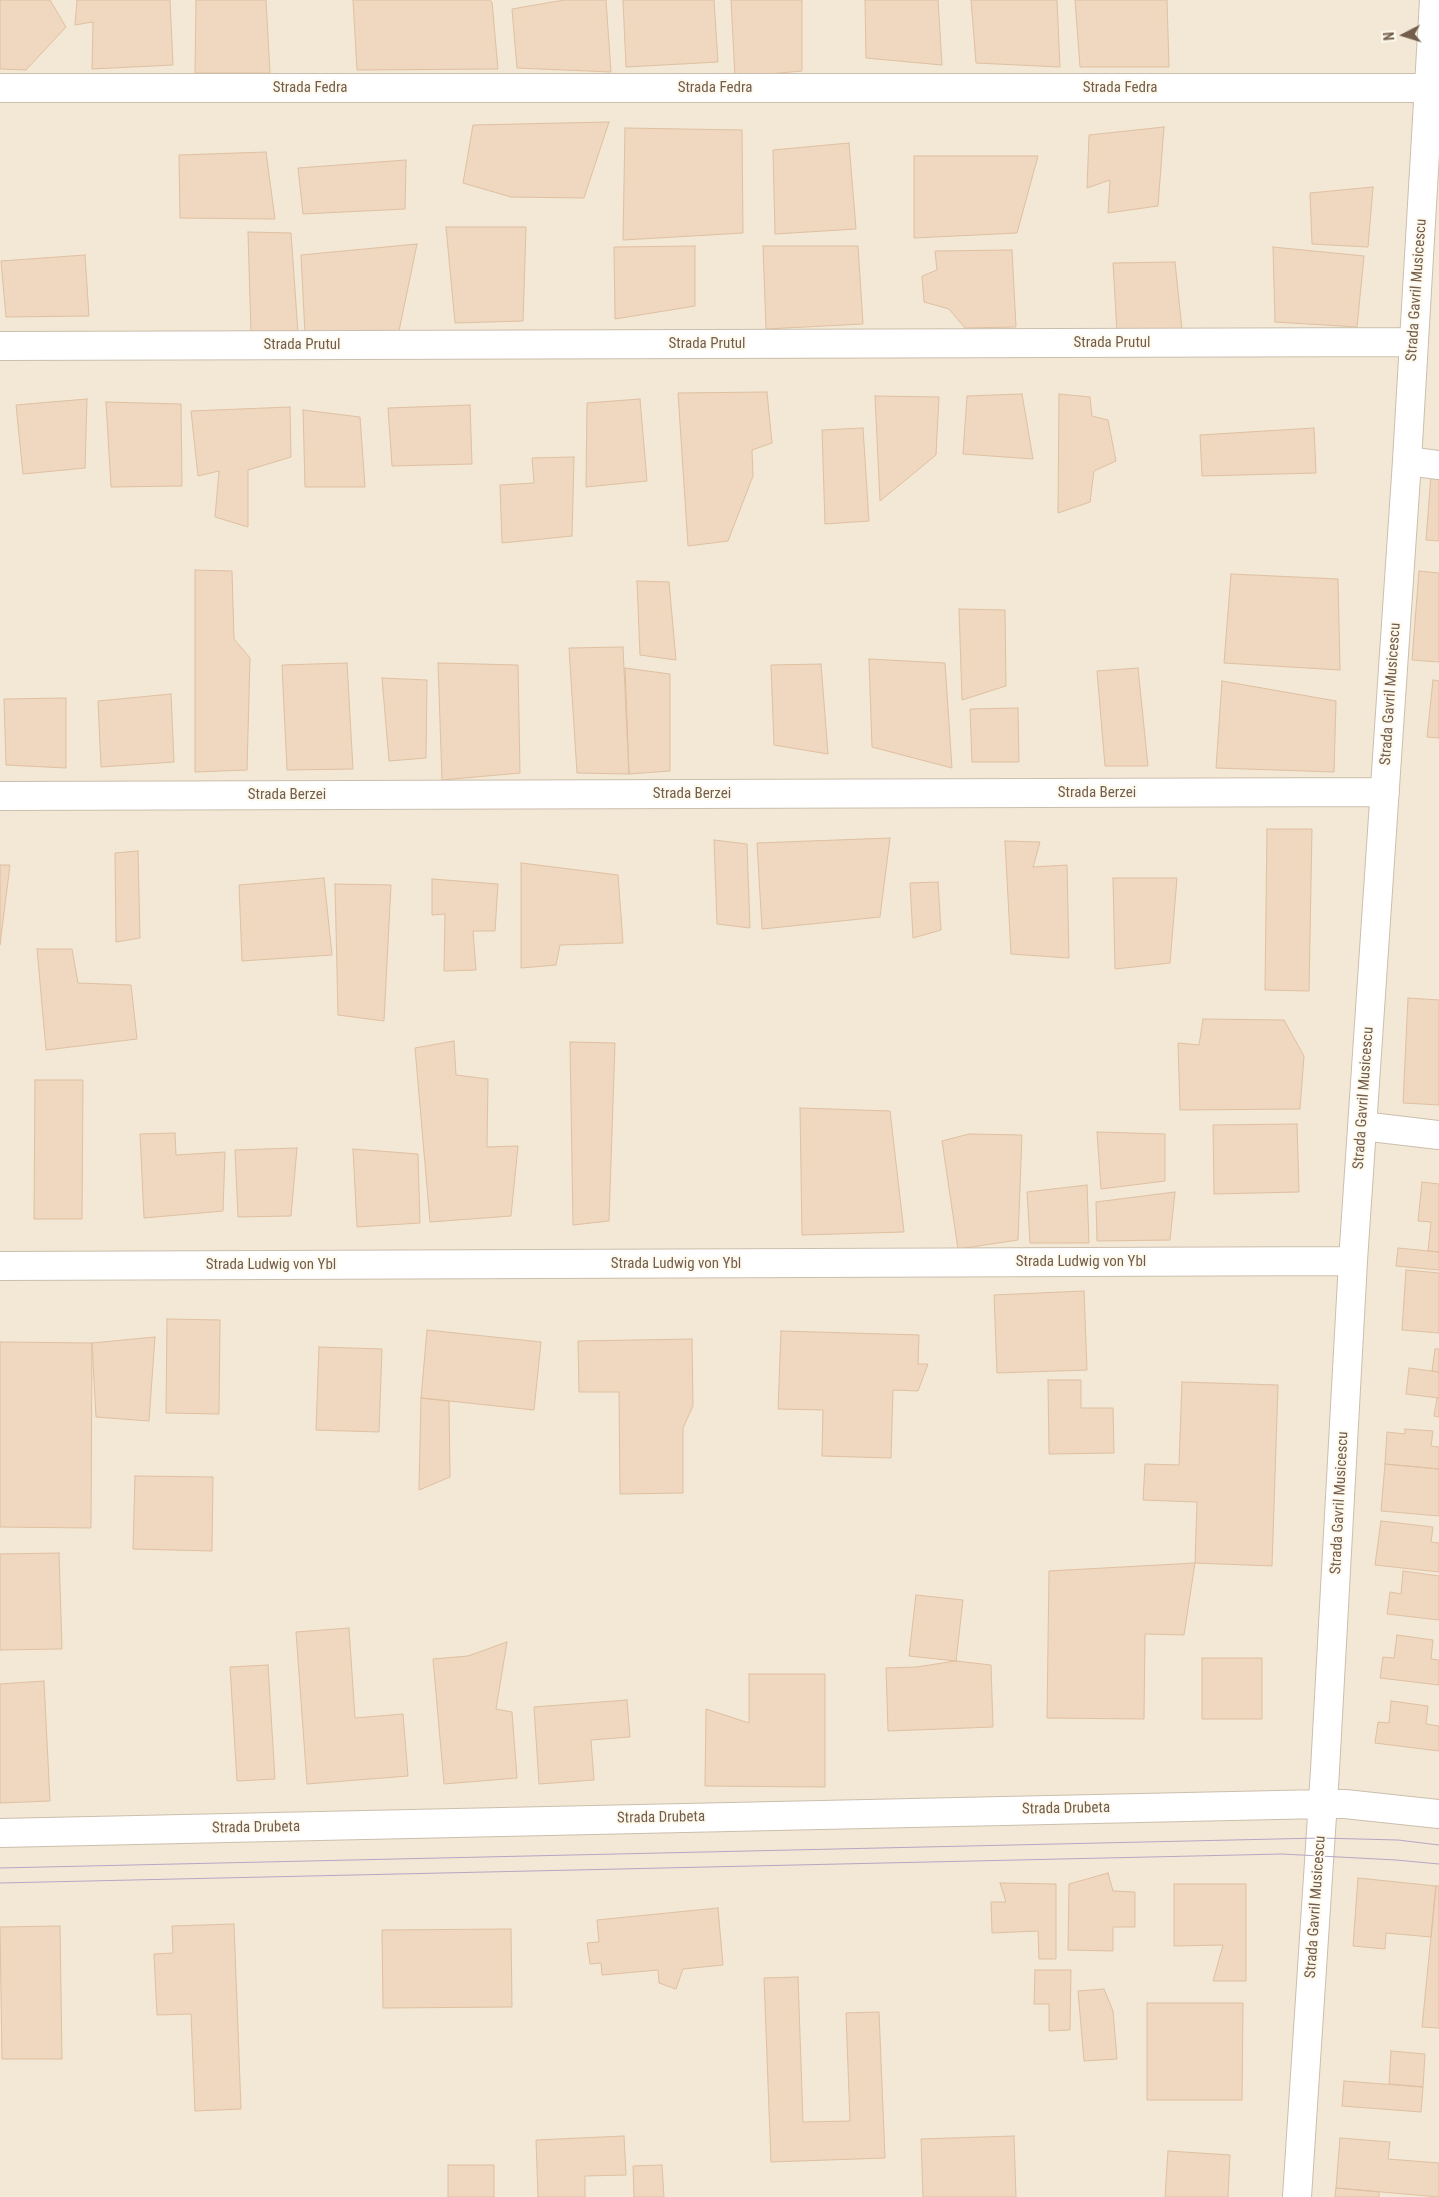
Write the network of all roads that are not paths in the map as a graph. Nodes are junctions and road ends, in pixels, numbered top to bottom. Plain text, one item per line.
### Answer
1 (1434, 0) edge
2 (0, 88) edge
3 (1429, 88) junction
4 (1414, 342) junction
5 (0, 346) edge
6 (1407, 461) junction
7 (1439, 464) edge
8 (1385, 792) junction
9 (0, 796) edge
10 (1362, 1126) junction
11 (1439, 1135) edge
12 (1353, 1261) junction
13 (0, 1266) edge
14 (1323, 1804) junction
15 (1439, 1814) edge
16 (0, 1833) edge
17 (1297, 2197) edge

1 - 3 street, Strada Gavril Musicescu
2 - 3 street, Strada Fedra
3 - 4 street, Strada Gavril Musicescu
4 - 5 street, Strada Prutul
4 - 6 street, Strada Gavril Musicescu
6 - 7 street
6 - 8 street, Strada Gavril Musicescu
8 - 9 street, Strada Berzei
8 - 10 street, Strada Gavril Musicescu
10 - 11 street
10 - 12 street, Strada Gavril Musicescu
12 - 13 street, Strada Ludwig von Ybl
12 - 14 street, Strada Gavril Musicescu
14 - 15 street, Strada Drubeta
14 - 16 street, Strada Drubeta
14 - 17 street, Strada Gavril Musicescu

